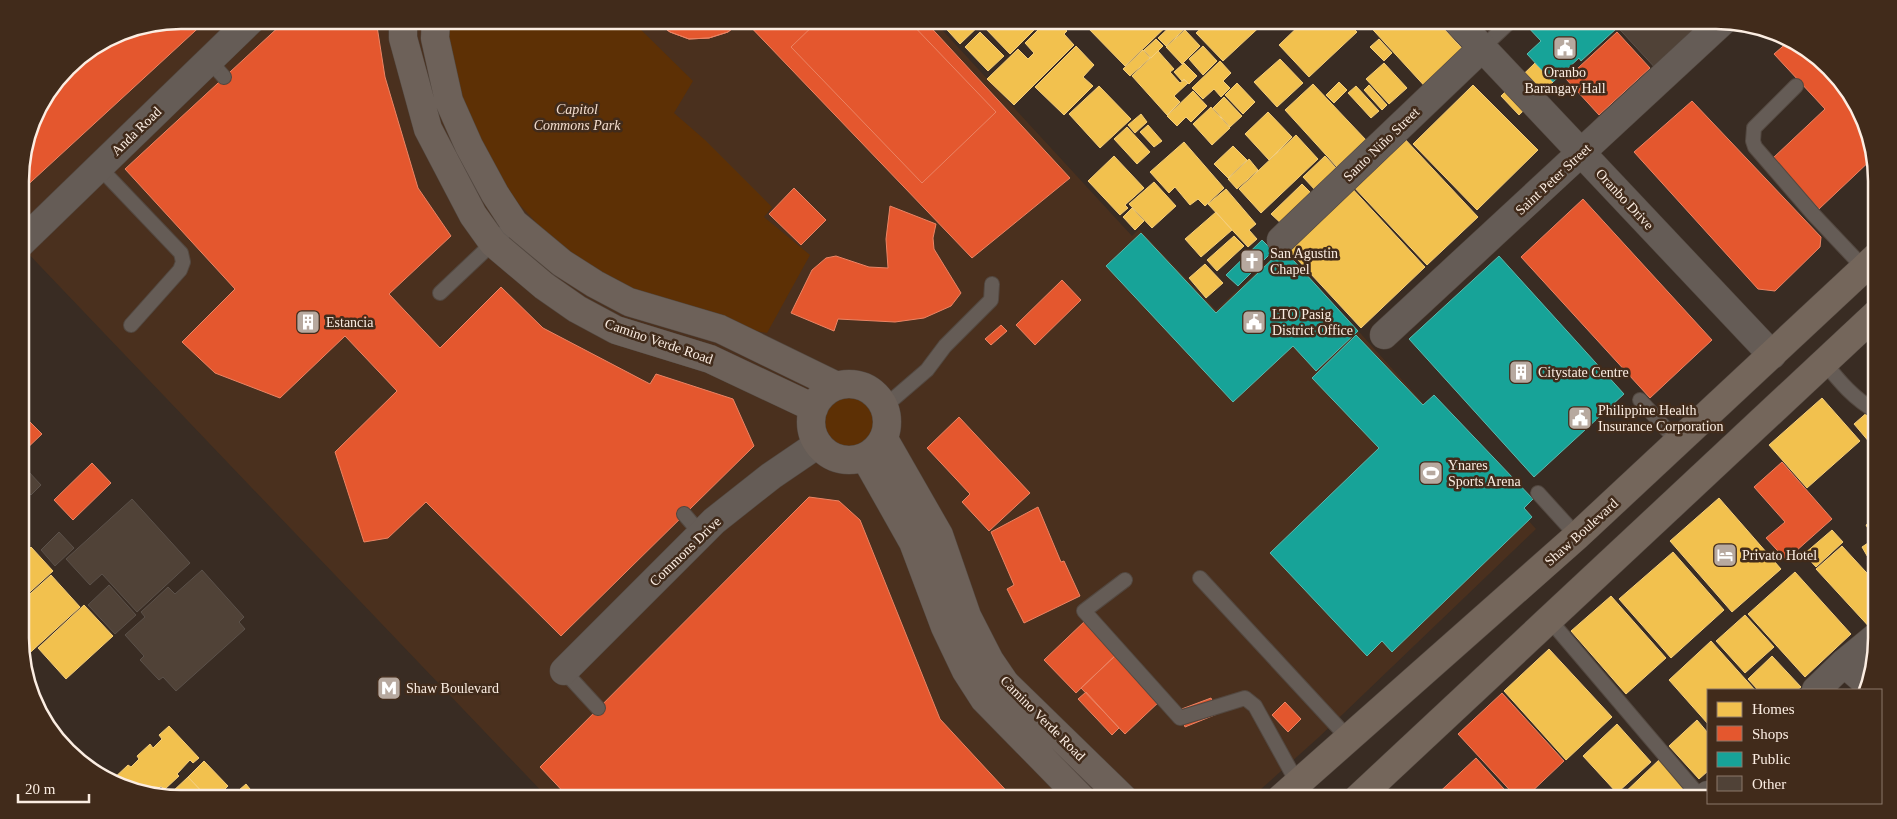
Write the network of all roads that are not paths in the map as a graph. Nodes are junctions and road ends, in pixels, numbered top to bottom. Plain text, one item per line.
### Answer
1 (245, 29) edge
2 (403, 29) edge
3 (436, 29) edge
4 (1464, 29) edge
5 (1502, 29) edge
6 (1714, 29) edge
7 (1482, 48) junction
8 (1796, 86) dead end
9 (1582, 153) junction
10 (99, 167) junction
11 (514, 223) junction
12 (29, 234) edge
13 (1281, 240) dead end
14 (493, 243) junction
15 (1868, 261) edge
16 (1868, 265) edge
17 (992, 284) dead end
18 (440, 293) dead end
19 (1868, 321) edge
20 (131, 325) dead end
21 (1384, 335) dead end
22 (1772, 355) junction
23 (1824, 362) junction
24 (837, 386) junction
25 (1640, 400) dead end
26 (884, 407) junction
27 (1868, 407) edge
28 (814, 408) junction
29 (1678, 442) junction
30 (818, 444) junction
31 (874, 448) junction
32 (1538, 493) dead end
33 (1578, 536) junction
34 (1200, 578) dead end
35 (1125, 580) dead end
36 (1548, 618) junction
37 (1868, 644) edge
38 (1844, 663) junction
39 (564, 671) joint
40 (1862, 679) edge
41 (1817, 689) edge
42 (598, 708) dead end
43 (1350, 739) junction
44 (1073, 790) edge
45 (1115, 790) edge
46 (1283, 790) edge
47 (1291, 790) edge
48 (1366, 790) edge
49 (1695, 790) edge

1 - 10 street, Anda Road
2 - 14 street, Camino Verde Road
3 - 11 street, Camino Verde Road
4 - 7 street, Oranbo Drive
5 - 7 lane
6 - 9 street, Saint Peter Street
7 - 9 street, Oranbo Drive
7 - 13 street, Santo Niño Street
8 - 15 lane
9 - 21 street, Saint Peter Street
9 - 22 street, Oranbo Drive
10 - 12 street, Anda Road
10 - 20 lane
11 - 14 lane
11 - 24 street, Camino Verde Road
14 - 18 lane
14 - 28 street, Camino Verde Road
16 - 22 main road, Shaw Boulevard
17 - 26 lane
19 - 23 main road
22 - 29 main road, Shaw Boulevard
23 - 27 lane
23 - 36 main road
24 - 26 street
24 - 28 street
25 - 29 lane
26 - 31 street
28 - 30 street
29 - 33 main road, Shaw Boulevard
30 - 31 street
30 - 39 street, Commons Drive
31 - 44 street, Camino Verde Road
31 - 45 street, Camino Verde Road
32 - 33 lane
33 - 43 main road, Shaw Boulevard
34 - 43 lane
35 - 46 lane
36 - 48 main road
36 - 49 lane
37 - 38 street
38 - 40 street
38 - 41 street
39 - 42 lane
43 - 47 main road, Shaw Boulevard

